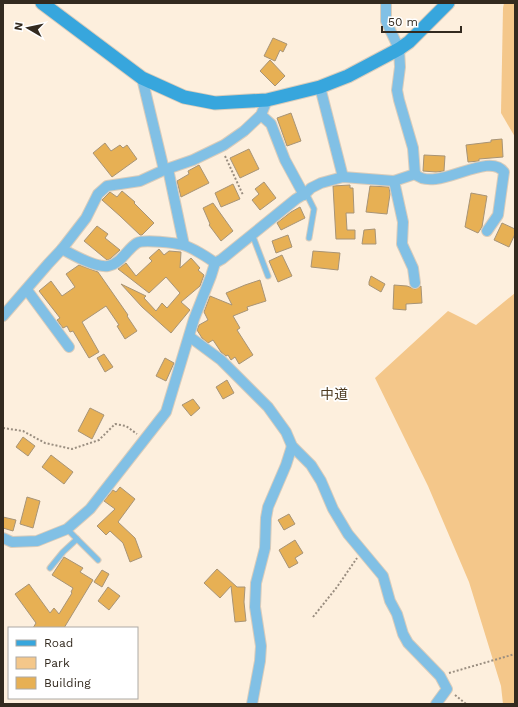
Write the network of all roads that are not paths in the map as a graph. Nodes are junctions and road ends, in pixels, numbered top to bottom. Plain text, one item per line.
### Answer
1 (42, 3) edge
2 (386, 3) edge
3 (448, 3) edge
4 (399, 49) junction
5 (142, 78) junction
6 (320, 87) junction
7 (267, 100) junction
8 (261, 115) junction
9 (166, 170) junction
10 (415, 174) junction
11 (342, 177) junction
12 (394, 181) junction
13 (305, 194) junction
14 (487, 231) dead end
15 (252, 234) junction
16 (309, 238) dead end
17 (184, 245) junction
18 (62, 249) junction
19 (215, 263) junction
20 (268, 276) dead end
21 (415, 282) dead end
22 (27, 290) junction
23 (3, 316) edge
24 (190, 337) junction
25 (69, 347) dead end
26 (292, 446) junction
27 (67, 529) junction
28 (3, 538) edge
29 (77, 539) junction
30 (98, 560) dead end
31 (50, 568) dead end
32 (252, 704) edge
33 (436, 704) edge

1 - 5 main road
2 - 4 street
3 - 4 main road
4 - 6 main road
4 - 10 street
5 - 7 main road
5 - 9 street
6 - 7 main road
6 - 11 street
7 - 8 street
8 - 9 street
8 - 13 street
9 - 17 street
9 - 18 street
10 - 12 street
10 - 14 street
11 - 12 street
11 - 13 street
12 - 21 street
13 - 15 street
13 - 16 lane
15 - 19 street
15 - 20 lane
17 - 18 street
17 - 19 street
18 - 22 street
19 - 24 street
22 - 23 street
22 - 25 street
24 - 26 street
24 - 27 street
26 - 32 street
26 - 33 street
27 - 28 street
27 - 29 lane
29 - 30 lane
29 - 31 lane

